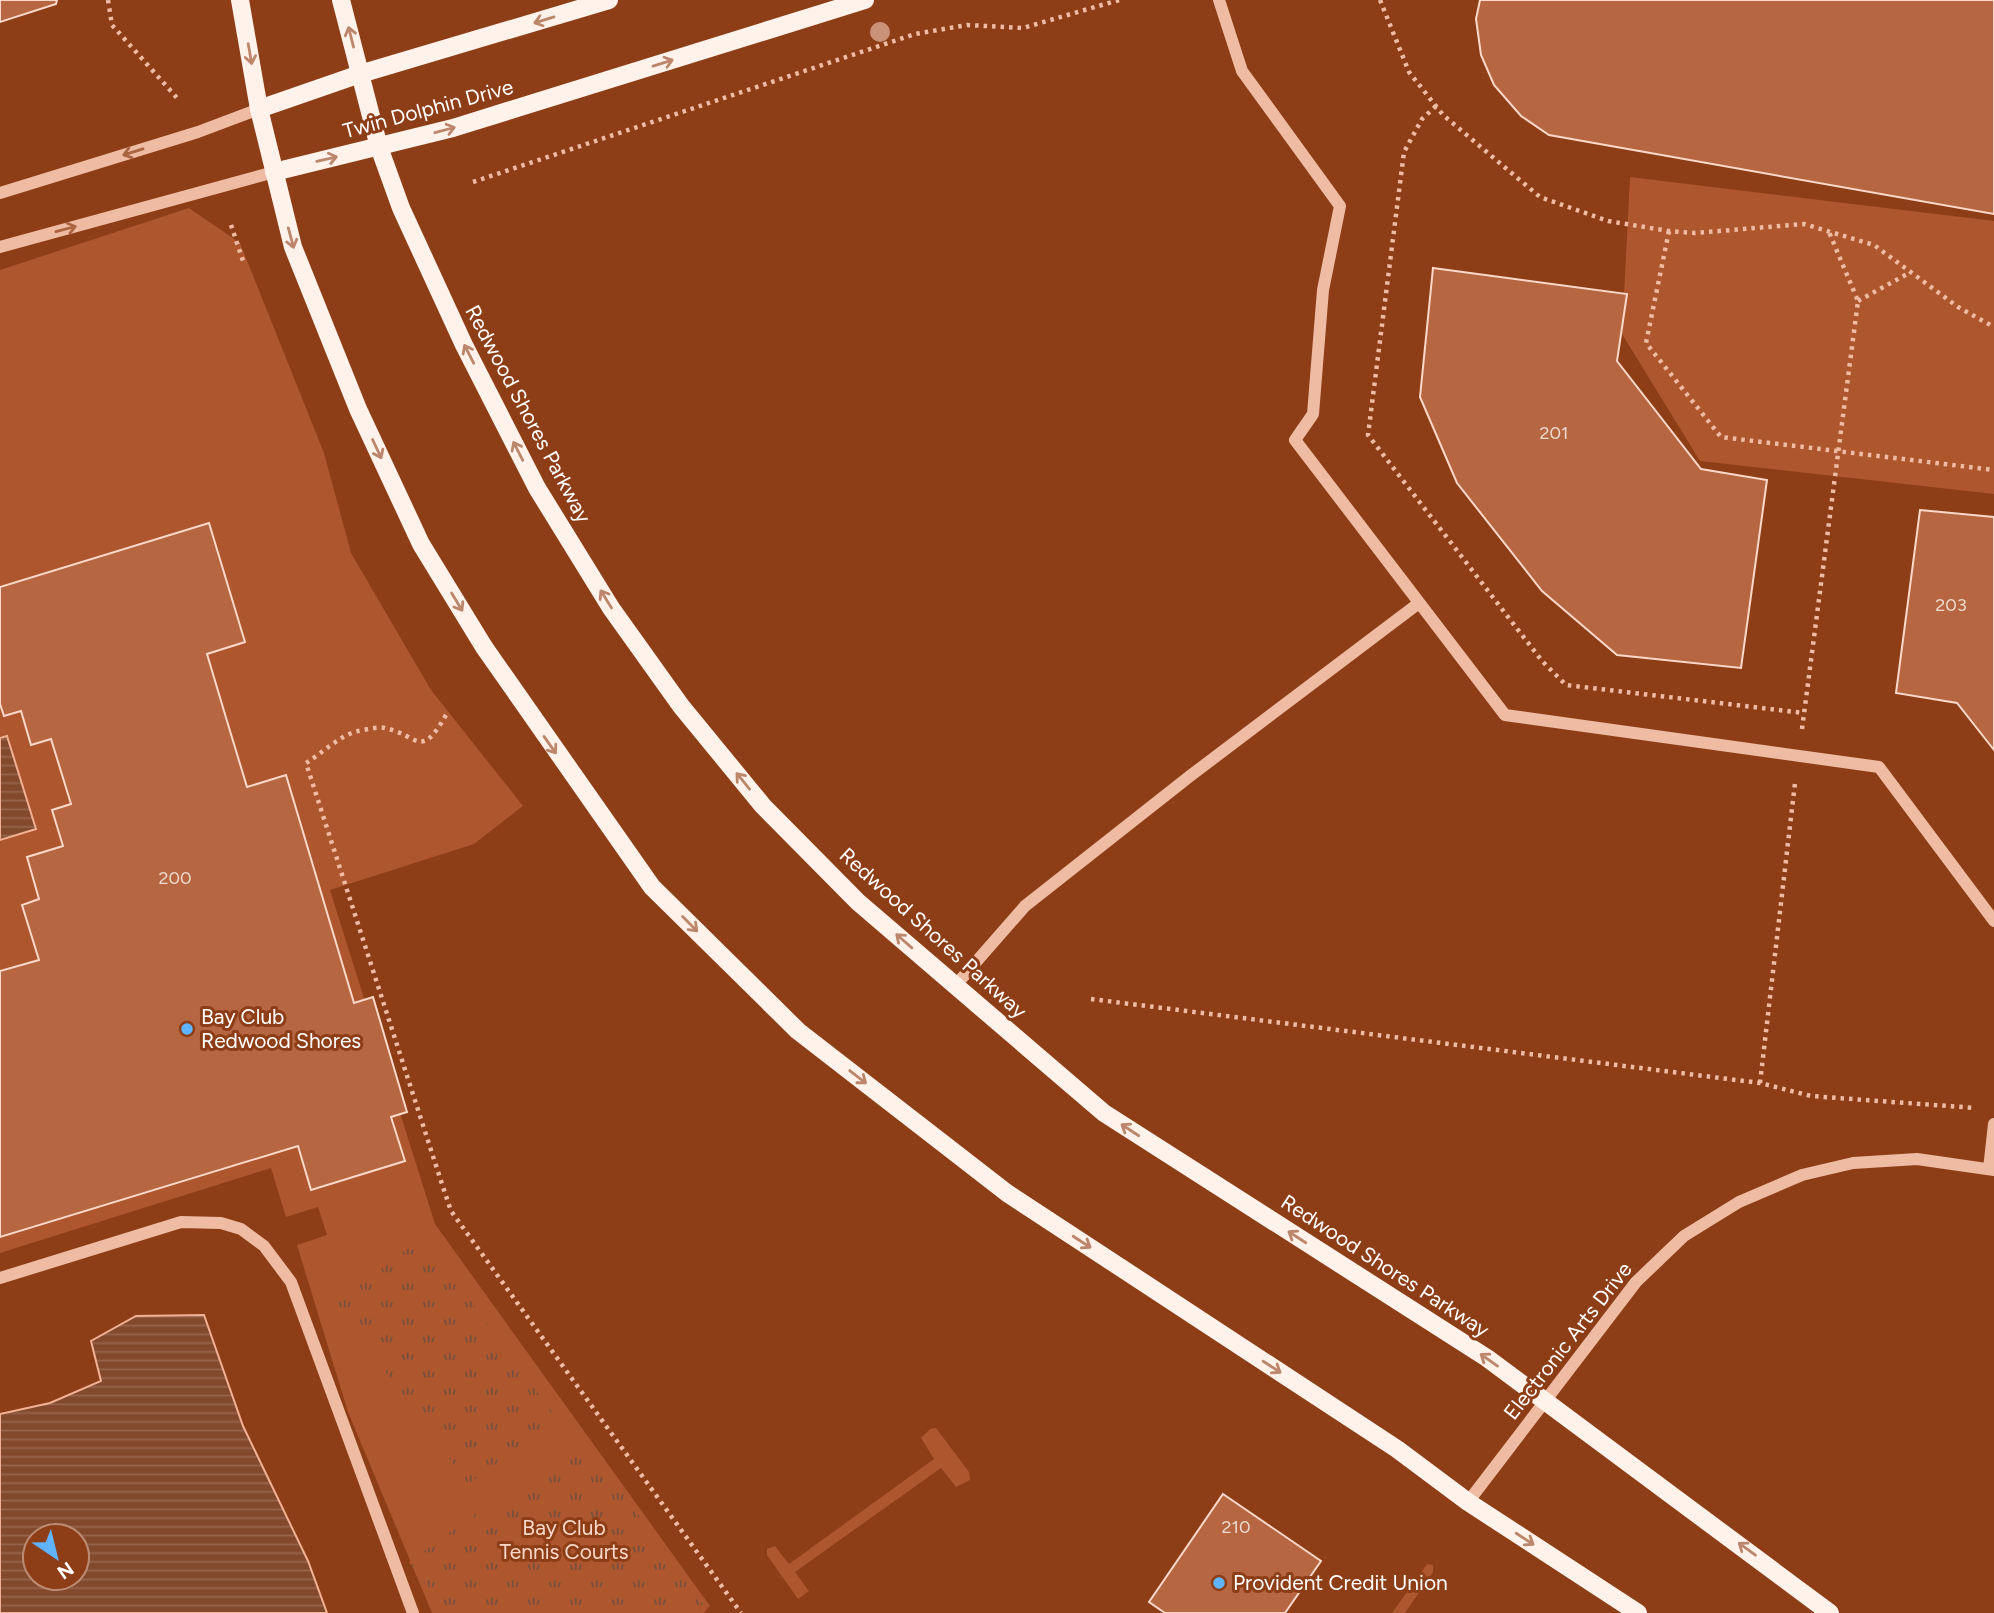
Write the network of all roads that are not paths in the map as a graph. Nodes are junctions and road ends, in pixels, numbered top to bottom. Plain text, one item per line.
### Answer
1 (240, 0) edge
2 (341, 0) edge
3 (609, 0) edge
4 (865, 0) edge
5 (1219, 0) edge
6 (360, 74) junction
7 (259, 108) junction
8 (379, 147) junction
9 (275, 172) junction
10 (0, 193) edge
11 (0, 247) edge
12 (1419, 603) junction
13 (1994, 921) edge
14 (955, 986) junction
15 (1994, 1124) edge
16 (1992, 1169) edge
17 (0, 1278) edge
18 (1544, 1400) junction
19 (1468, 1502) junction
20 (413, 1613) edge
21 (1638, 1613) edge
22 (1830, 1613) edge

1 -> 7 main road
6 -> 2 main road, Redwood Shores Parkway
3 -> 6 main road
8 -> 4 main road, Twin Dolphin Drive
5 - 12 street
6 - 7 main road
6 - 8 main road, Redwood Shores Parkway
7 - 9 main road
7 -> 10 street
9 -> 8 main road, Twin Dolphin Drive
14 -> 8 main road, Redwood Shores Parkway
11 -> 9 street, Twin Dolphin Drive
9 -> 19 main road
12 - 13 street
12 - 14 street
18 -> 14 main road, Redwood Shores Parkway
15 - 16 street
16 - 18 street, Electronic Arts Drive
17 - 20 street
18 - 19 street, Electronic Arts Drive
22 -> 18 main road, Redwood Shores Parkway
19 -> 21 main road

